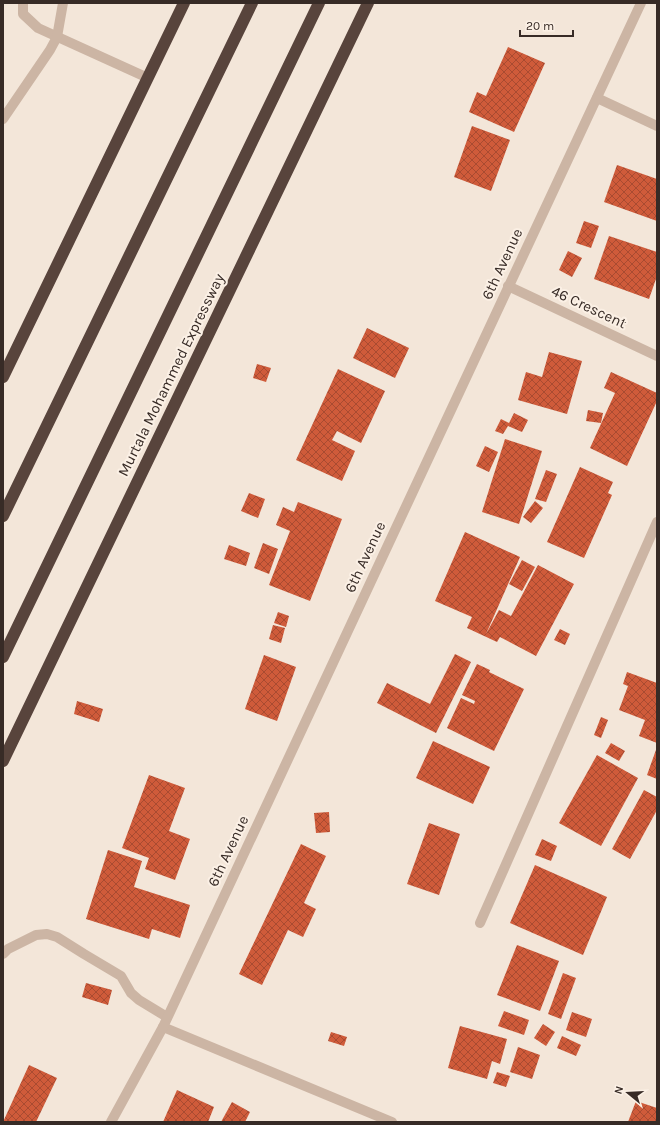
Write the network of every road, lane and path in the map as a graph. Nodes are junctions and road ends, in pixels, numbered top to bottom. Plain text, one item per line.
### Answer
1 (23, 3) edge
2 (63, 3) edge
3 (184, 3) edge
4 (252, 3) edge
5 (319, 3) edge
6 (368, 3) edge
7 (641, 3) edge
8 (57, 38) junction
9 (148, 78) junction
10 (597, 98) junction
11 (3, 119) edge
12 (657, 126) edge
13 (508, 286) junction
14 (657, 356) edge
15 (3, 377) edge
16 (3, 516) edge
17 (657, 522) edge
18 (3, 657) edge
19 (3, 761) edge
20 (480, 923) dead end
21 (3, 954) edge
22 (167, 1017) junction
23 (162, 1027) junction
24 (111, 1122) edge
25 (392, 1122) edge

1 - 8 street
2 - 8 street
3 - 9 highway
4 - 16 highway
5 - 18 highway, Murtala Mohammed Expressway
6 - 19 highway, Murtala Mohammed Expressway
7 - 10 street, 6th Avenue
8 - 9 street
8 - 11 street
9 - 15 highway
10 - 12 street
10 - 13 street, 6th Avenue
13 - 14 street, 46 Crescent
13 - 22 street, 6th Avenue
17 - 20 street
21 - 22 street
22 - 23 street, 6th Avenue
23 - 24 street, 6th Avenue
23 - 25 street

